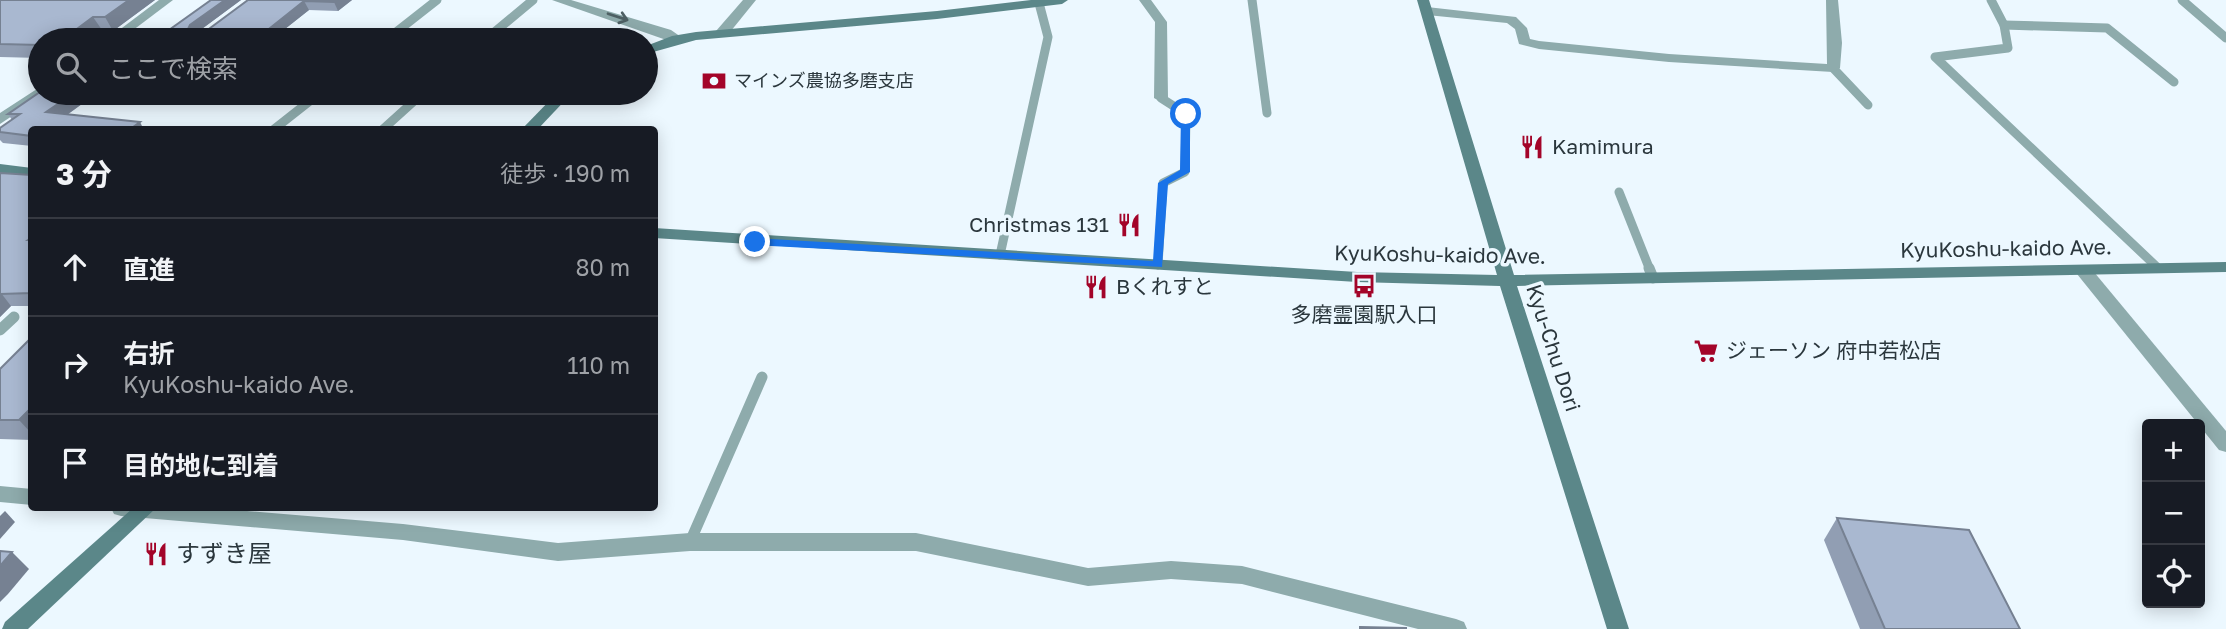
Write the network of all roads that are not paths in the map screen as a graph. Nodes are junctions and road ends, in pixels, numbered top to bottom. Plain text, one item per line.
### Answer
1 (167, 0) edge
2 (437, 0) edge
3 (533, 0) edge
4 (558, 0) edge
5 (750, 0) edge
6 (1062, 0) edge
7 (1145, 0) edge
8 (1252, 0) edge
9 (1832, 0) edge
10 (1991, 0) edge
11 (2182, 0) edge
12 (1040, 3) junction
13 (1425, 6) edge
14 (2004, 25) junction
15 (128, 28) edge
16 (401, 28) edge
17 (499, 28) edge
18 (650, 28) edge
19 (658, 31) edge
20 (721, 34) junction
21 (2226, 38) edge
22 (677, 39) junction
23 (658, 46) edge
24 (1833, 68) junction
25 (2174, 82) dead end
26 (1161, 98) joint
27 (28, 100) edge
28 (305, 105) edge
29 (410, 105) edge
30 (553, 105) edge
31 (1868, 105) dead end
32 (1267, 113) dead end
33 (0, 120) edge
34 (278, 126) edge
35 (386, 126) edge
36 (532, 126) edge
37 (0, 169) edge
38 (28, 172) edge
39 (1619, 192) dead end
40 (658, 233) edge
41 (1000, 255) junction
42 (1158, 265) junction
43 (2226, 267) edge
44 (2158, 268) junction
45 (2083, 270) junction
46 (1653, 278) junction
47 (1507, 281) junction
48 (14, 317) dead end
49 (0, 330) edge
50 (762, 377) dead end
51 (2226, 445) edge
52 (0, 494) edge
53 (28, 497) edge
54 (143, 511) edge
55 (167, 511) edge
56 (690, 542) junction
57 (13, 629) edge
58 (1456, 629) edge
59 (1618, 629) edge

1 - 15 street
2 - 16 lane
3 - 17 lane
4 -> 18 street
5 - 20 street
6 - 12 street
7 - 26 street
8 - 32 lane
9 - 24 street
10 - 14 lane
11 - 21 lane
12 - 20 street
12 - 41 lane
13 - 24 street
13 - 47 street, Kyu-Chu Dori
14 - 25 lane
14 - 44 lane
19 -> 22 street
20 - 22 street
22 - 23 street
24 - 31 lane
26 - 42 lane
27 - 33 street
28 - 34 lane
29 - 35 lane
30 - 36 street
37 - 38 street
39 - 46 lane
40 - 41 street, KyuKoshu-kaido Ave.
41 - 42 street, KyuKoshu-kaido Ave.
42 - 47 street, KyuKoshu-kaido Ave.
43 - 44 street, KyuKoshu-kaido Ave.
44 - 45 street, KyuKoshu-kaido Ave.
45 - 46 street, KyuKoshu-kaido Ave.
45 - 51 street
46 - 47 street, KyuKoshu-kaido Ave.
47 - 59 street, Kyu-Chu Dori
48 - 49 lane
50 - 56 lane
52 - 53 street
54 - 57 street
55 - 56 street
56 - 58 street

